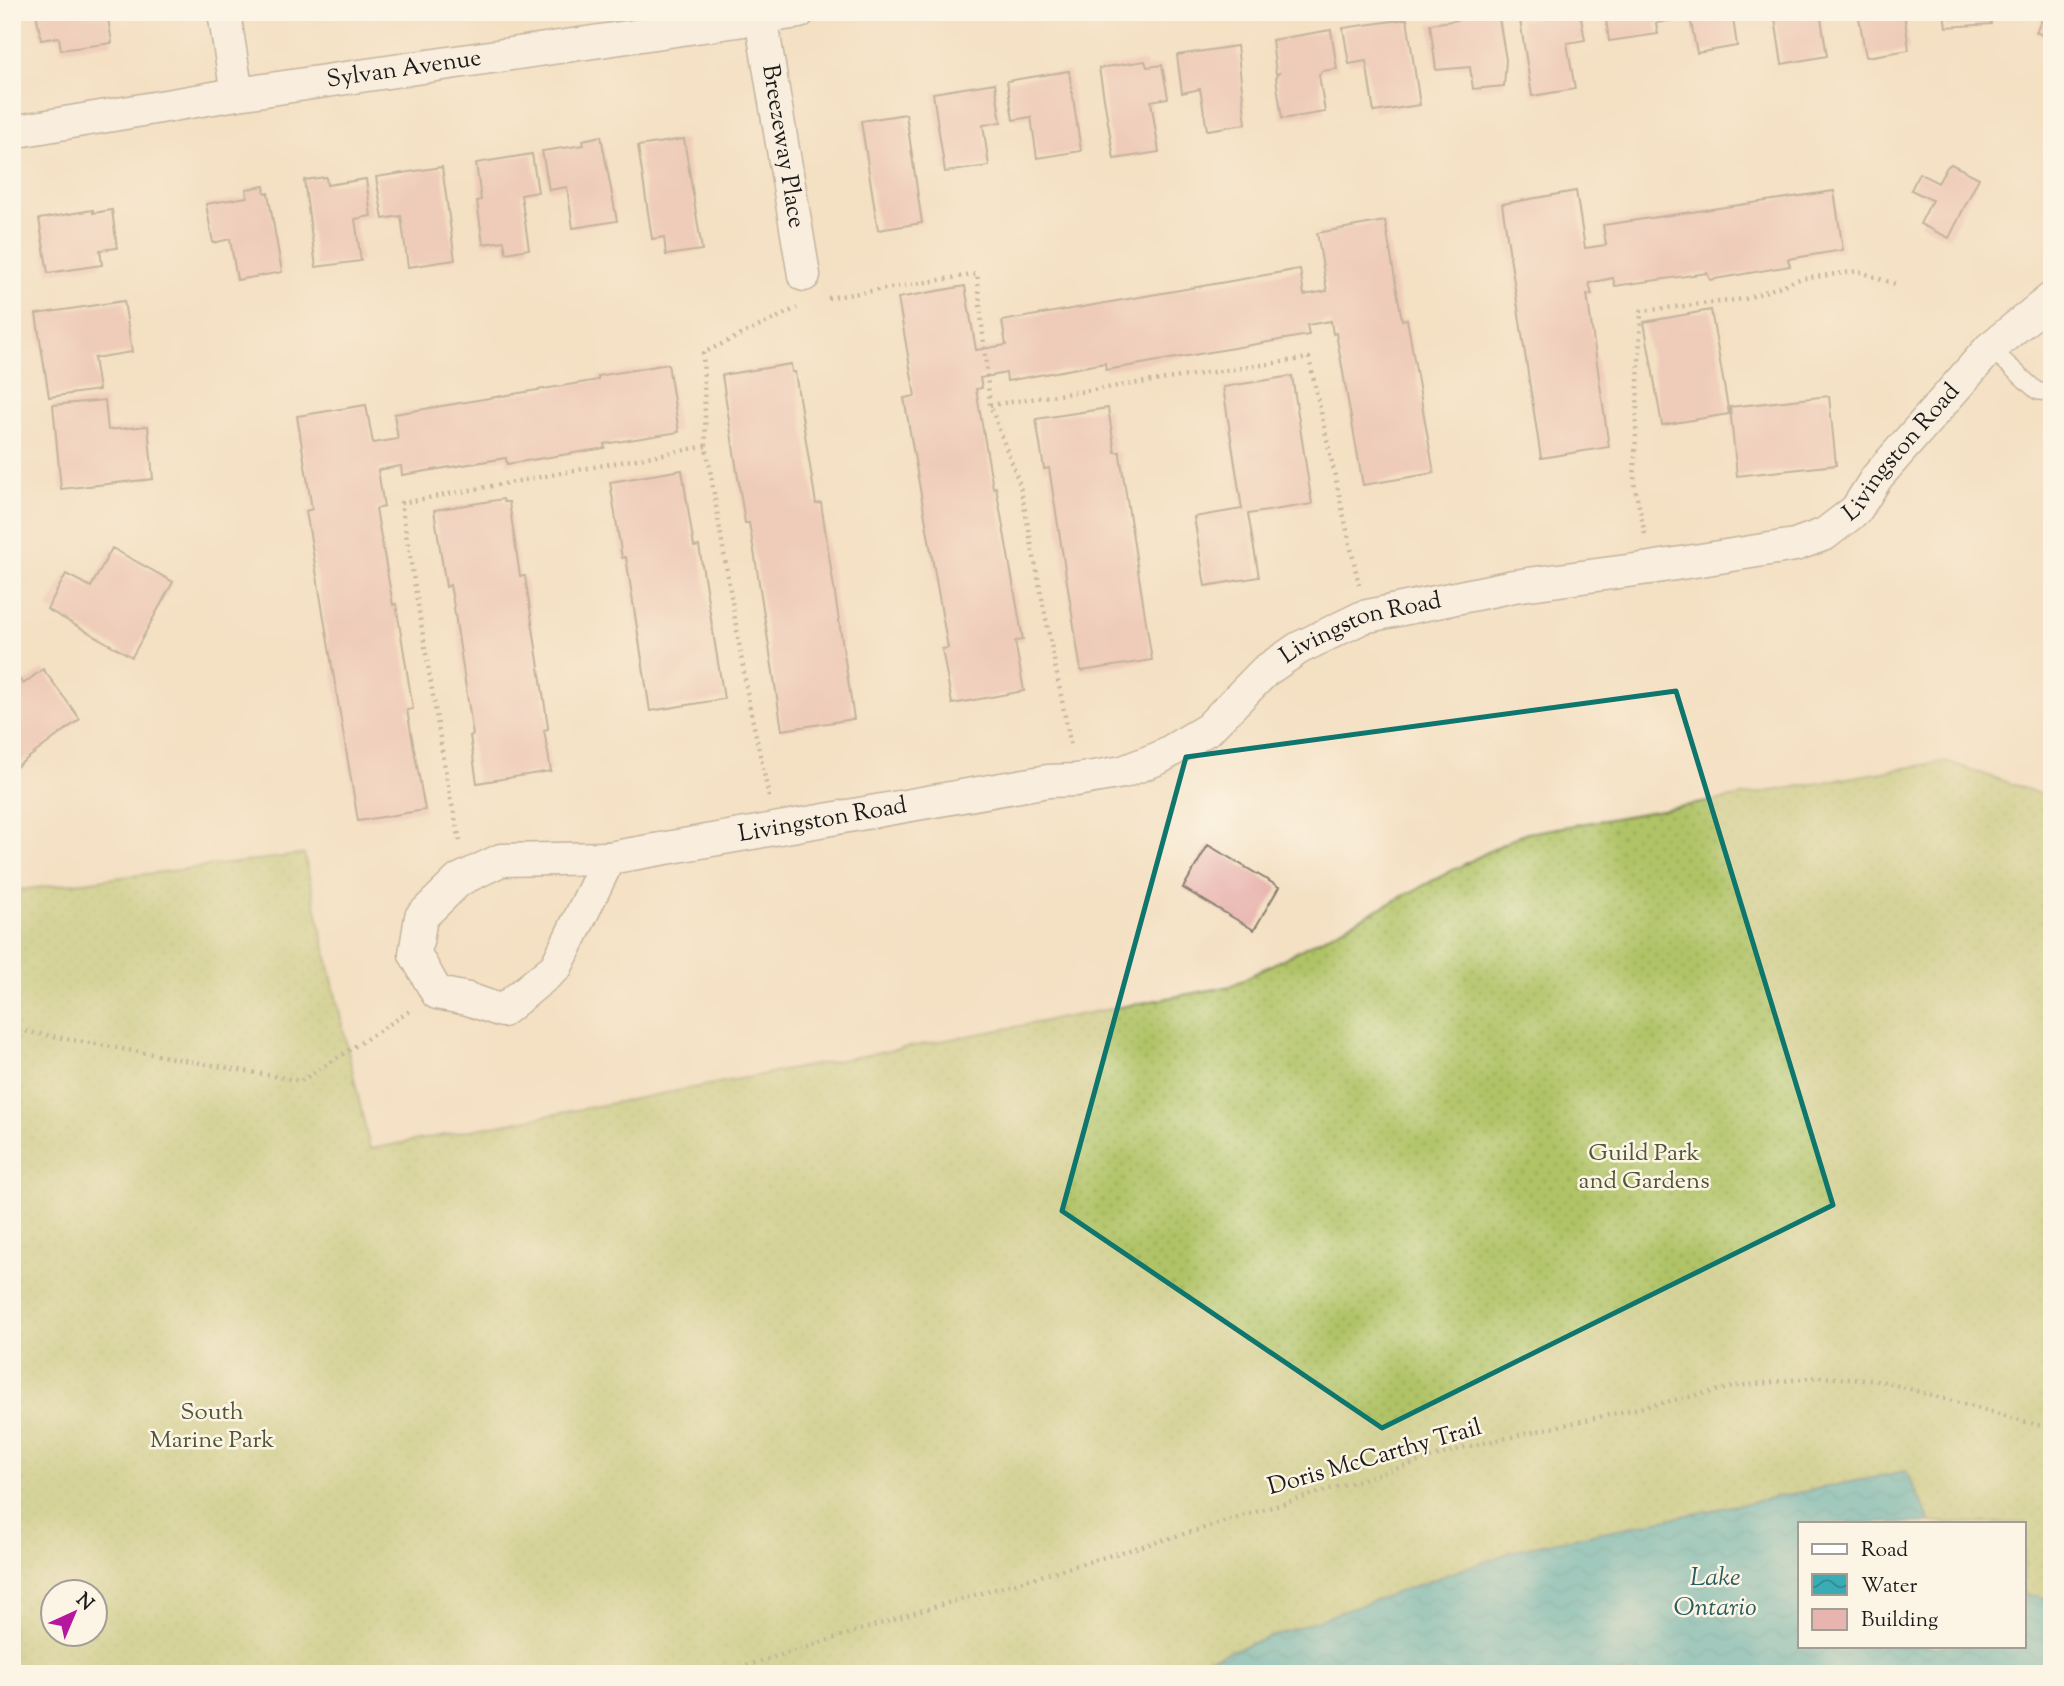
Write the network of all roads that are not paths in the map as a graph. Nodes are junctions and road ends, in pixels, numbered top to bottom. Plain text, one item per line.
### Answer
1 (224, 12) edge
2 (799, 12) edge
3 (761, 18) junction
4 (237, 94) junction
5 (12, 132) edge
6 (804, 275) dead end
7 (2052, 298) edge
8 (1990, 348) junction
9 (2052, 393) edge
10 (609, 858) junction

1 - 4 street
2 - 3 street, Sylvan Avenue
3 - 4 street, Sylvan Avenue
3 - 6 street, Breezeway Place
4 - 5 street, Sylvan Avenue
7 - 8 street, Livingston Road
8 - 9 lane
8 - 10 street, Livingston Road
10 - 10 street, Livingston Road

